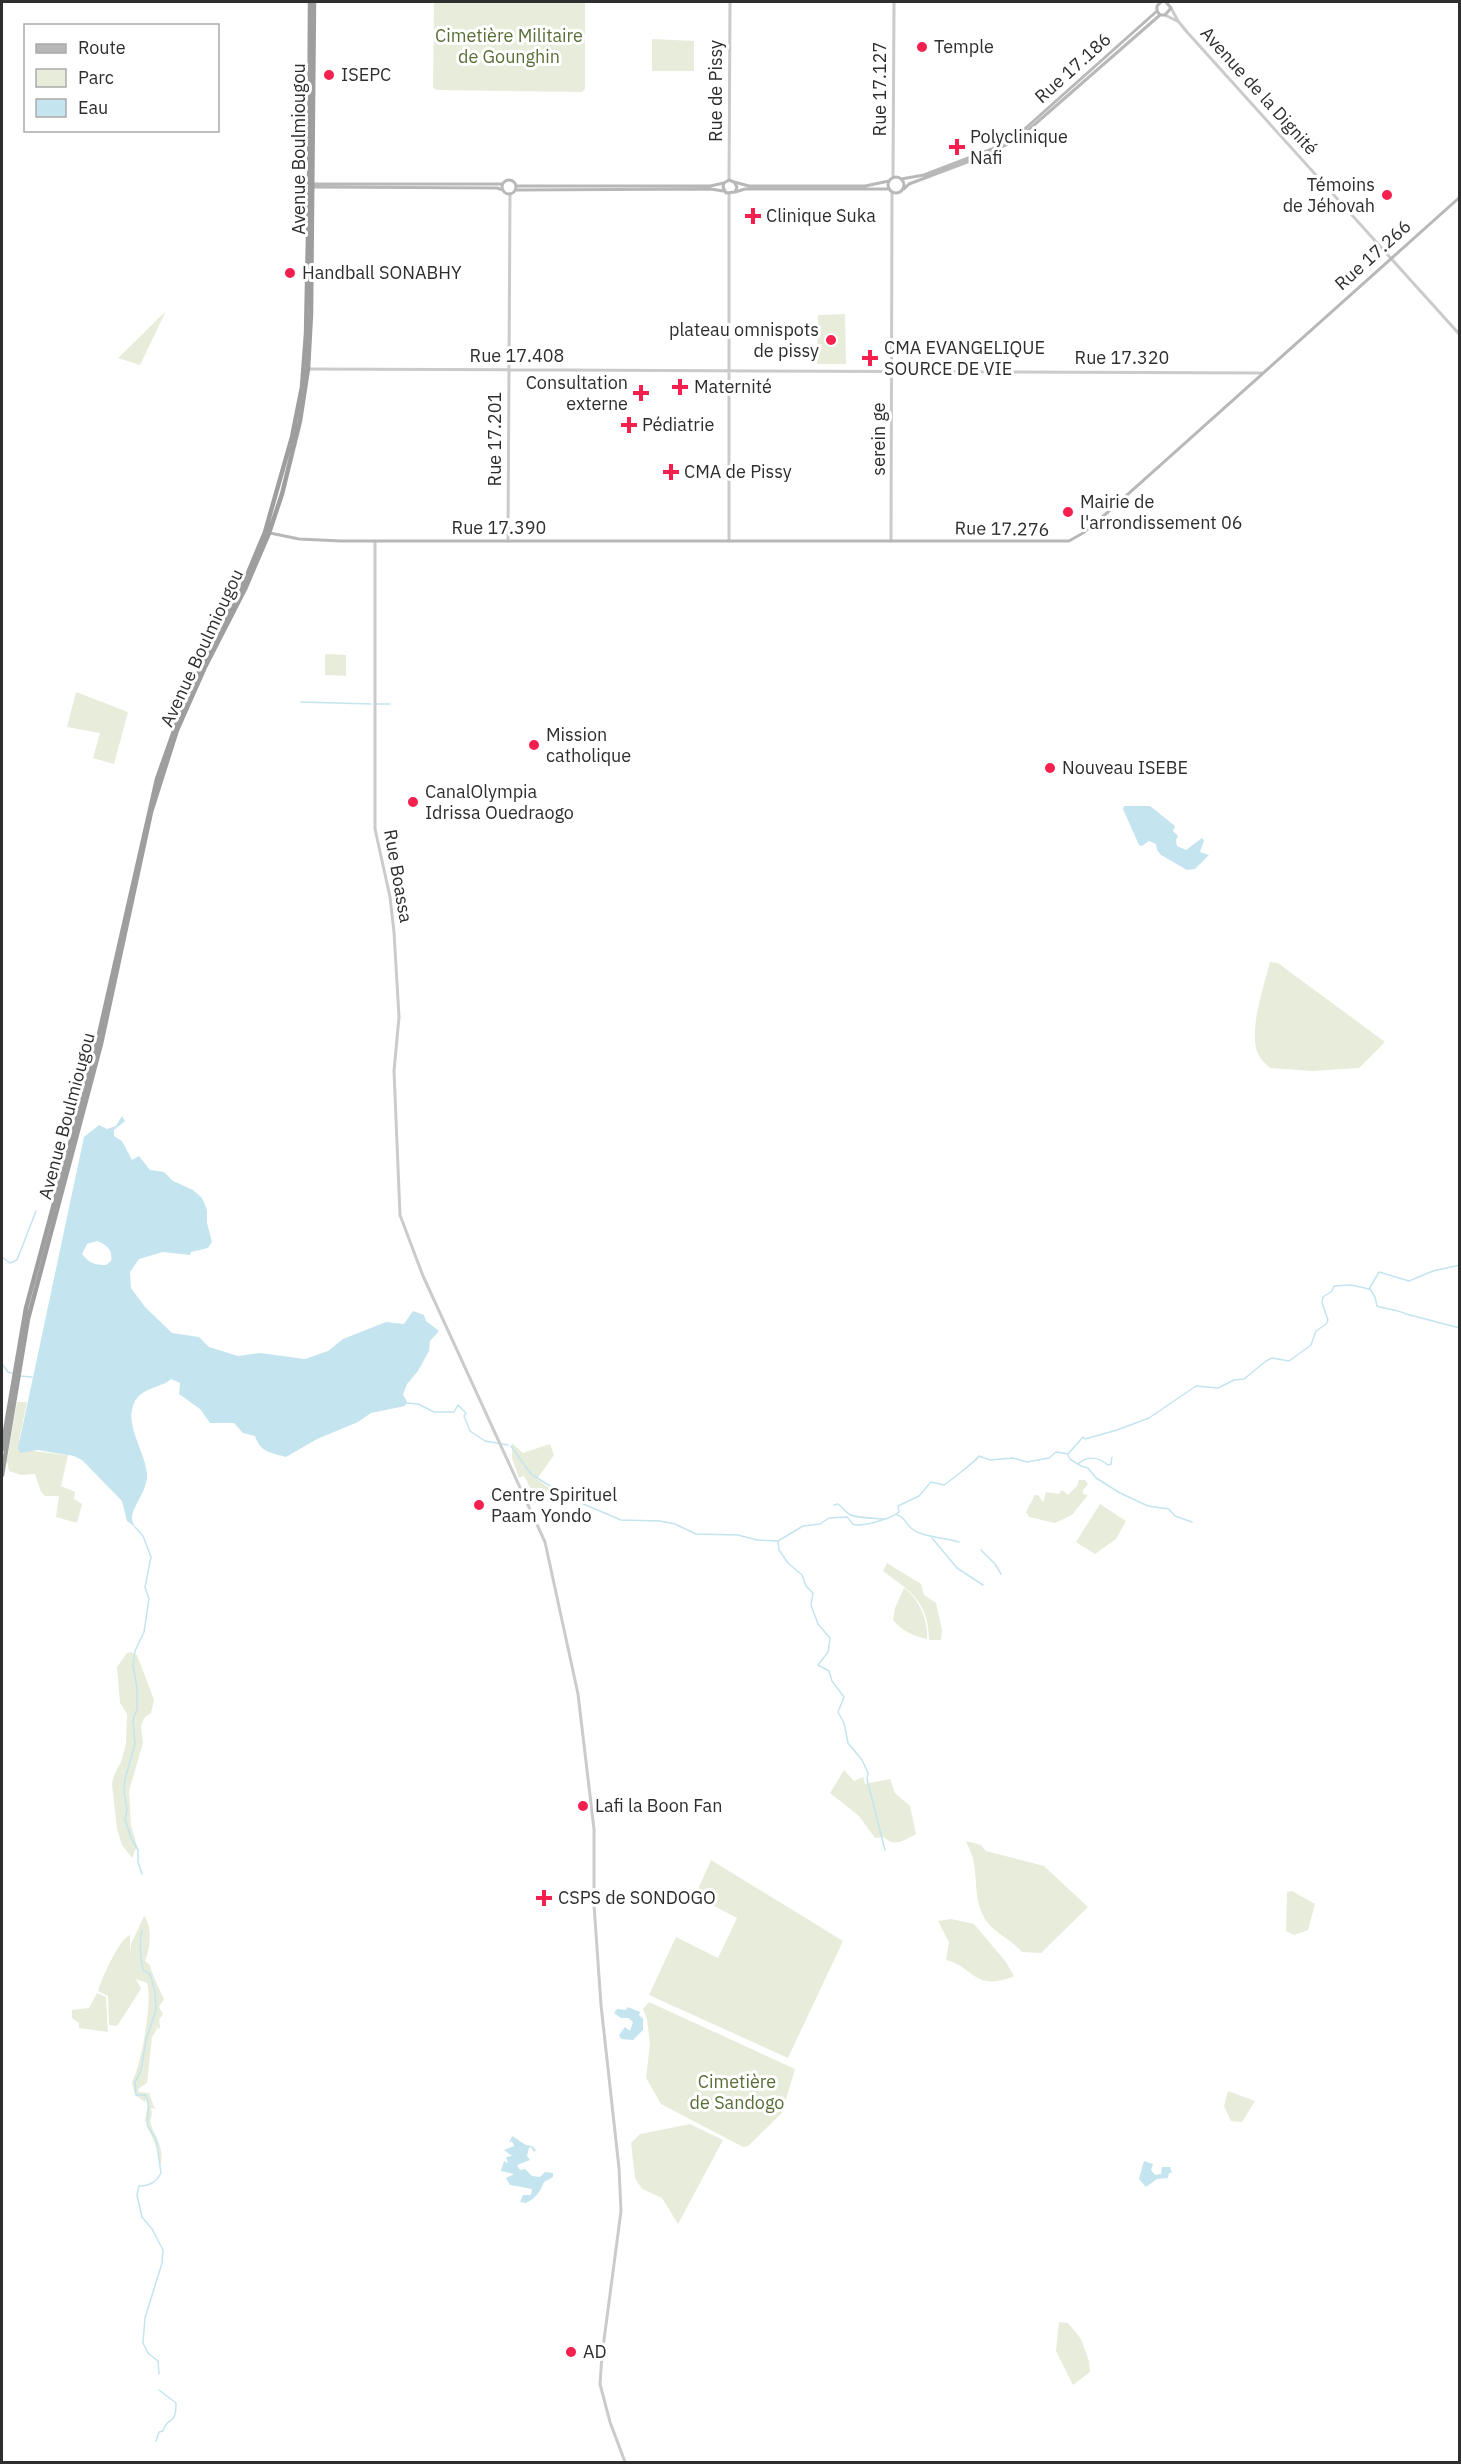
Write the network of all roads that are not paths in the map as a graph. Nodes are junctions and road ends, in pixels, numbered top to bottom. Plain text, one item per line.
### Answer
1 (312, 2) edge
2 (730, 2) edge
3 (894, 2) edge
4 (1165, 3) edge
5 (1158, 11) junction
6 (1165, 15) junction
7 (1178, 21) junction
8 (892, 177) junction
9 (901, 179) junction
10 (731, 181) junction
11 (889, 181) junction
12 (724, 183) junction
13 (502, 184) junction
14 (311, 186) junction
15 (348, 186) junction
16 (517, 186) junction
17 (889, 189) junction
18 (904, 189) junction
19 (502, 190) junction
20 (515, 190) junction
21 (724, 191) junction
22 (735, 192) junction
23 (892, 192) junction
24 (510, 194) junction
25 (729, 194) junction
26 (1460, 197) edge
27 (1390, 259) junction
28 (1305, 335) joint
29 (1460, 335) edge
30 (306, 369) junction
31 (508, 370) junction
32 (730, 370) junction
33 (893, 370) junction
34 (1262, 373) junction
35 (267, 533) junction
36 (375, 541) junction
37 (508, 541) junction
38 (729, 541) junction
39 (891, 541) junction
40 (13, 1386) junction
41 (2, 1449) edge
42 (2, 1475) edge
43 (625, 2463) edge

1 - 14 highway, Avenue Boulmiougou
2 - 10 street, Rue de Pissy
3 - 8 street, Rue 17.127
4 - 5 main road
4 - 6 main road
4 - 7 street, Avenue de la Dignité
5 - 6 main road
5 - 9 main road, Rue 17.186
5 - 18 main road
6 - 7 street
7 - 27 street, Avenue de la Dignité
8 - 9 main road
8 - 11 main road
9 - 18 main road
10 - 11 main road
10 - 12 main road
10 - 22 main road
11 - 17 main road
12 - 16 main road
12 - 21 main road
13 - 15 main road
13 - 16 main road
13 - 19 main road
14 - 15 main road
14 - 30 highway, Avenue Boulmiougou
15 - 19 main road
16 - 20 main road
17 - 22 main road
17 - 23 main road
18 - 23 main road
19 - 24 main road
20 - 21 main road
20 - 24 main road
21 - 25 main road
22 - 25 main road
23 - 33 street, serein ge
24 - 31 street, Rue 17.201
25 - 32 street
26 - 27 main road, Rue 17.266
27 - 28 main road, Rue 17.266
27 - 29 street, Avenue de la Dignité
28 - 34 main road, Rue 17.276
30 - 31 street, Rue 17.408
30 - 35 highway, Avenue Boulmiougou
31 - 32 street, Rue 17.408
31 - 37 street, Rue 17.201
32 - 33 street, Rue 17.320
32 - 38 street
33 - 34 street, Rue 17.320
33 - 39 street, serein ge
34 - 39 main road, Rue 17.276
35 - 36 main road, Rue 17.390
35 - 40 highway, Avenue Boulmiougou
36 - 37 main road, Rue 17.390
36 - 43 street, Rue Boassa
37 - 38 main road, Rue 17.390
38 - 39 main road, Rue 17.276
40 - 41 highway, Avenue Boulmiougou
40 - 42 highway, Avenue Boulmiougou

